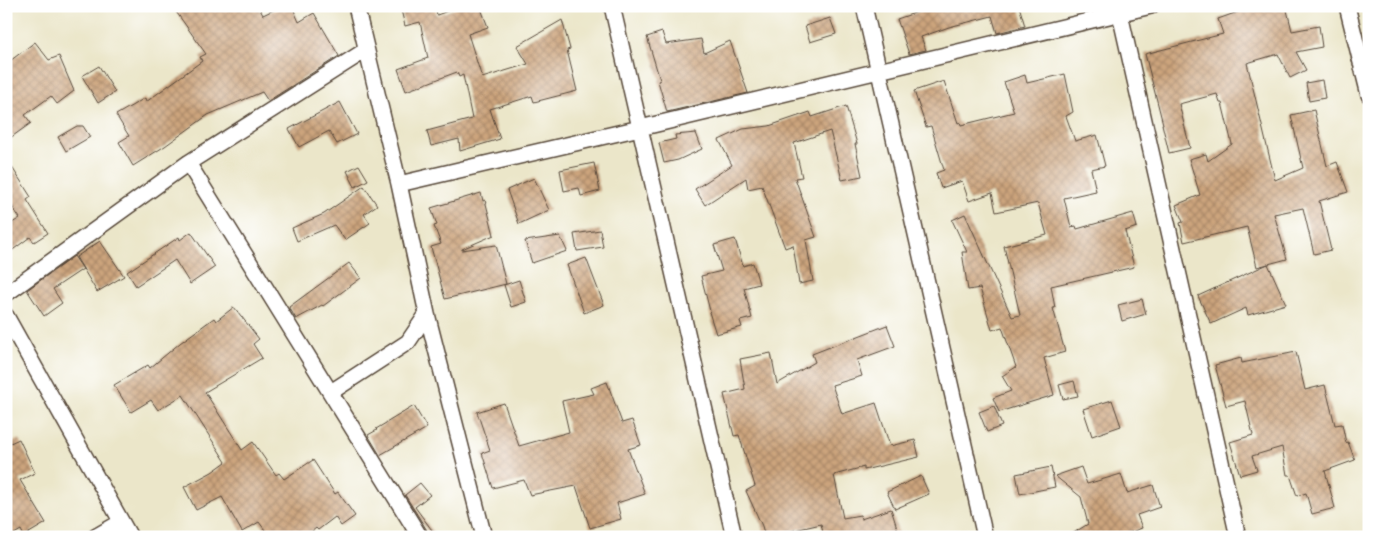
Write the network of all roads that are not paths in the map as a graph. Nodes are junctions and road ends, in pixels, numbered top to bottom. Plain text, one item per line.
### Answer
1 (356, 6) edge
2 (612, 6) edge
3 (864, 6) edge
4 (1151, 6) edge
5 (1347, 6) edge
6 (1120, 14) junction
7 (366, 50) junction
8 (878, 70) junction
9 (1369, 95) edge
10 (640, 128) junction
11 (188, 162) junction
12 (399, 184) junction
13 (6, 294) edge
14 (427, 314) junction
15 (6, 316) edge
16 (331, 392) junction
17 (121, 522) junction
18 (95, 537) edge
19 (130, 537) edge
20 (420, 537) edge
21 (484, 537) edge
22 (734, 537) edge
23 (985, 537) edge
24 (1238, 537) edge

1 - 7 street
2 - 10 street
3 - 8 street
4 - 6 street
5 - 9 street
6 - 8 street
6 - 24 street
7 - 11 street
7 - 12 street
8 - 10 street
8 - 23 street
10 - 12 street
10 - 22 street
11 - 13 street
11 - 16 street
12 - 14 street
14 - 16 street
14 - 21 street
15 - 17 street
16 - 20 street
17 - 18 street
17 - 19 street

